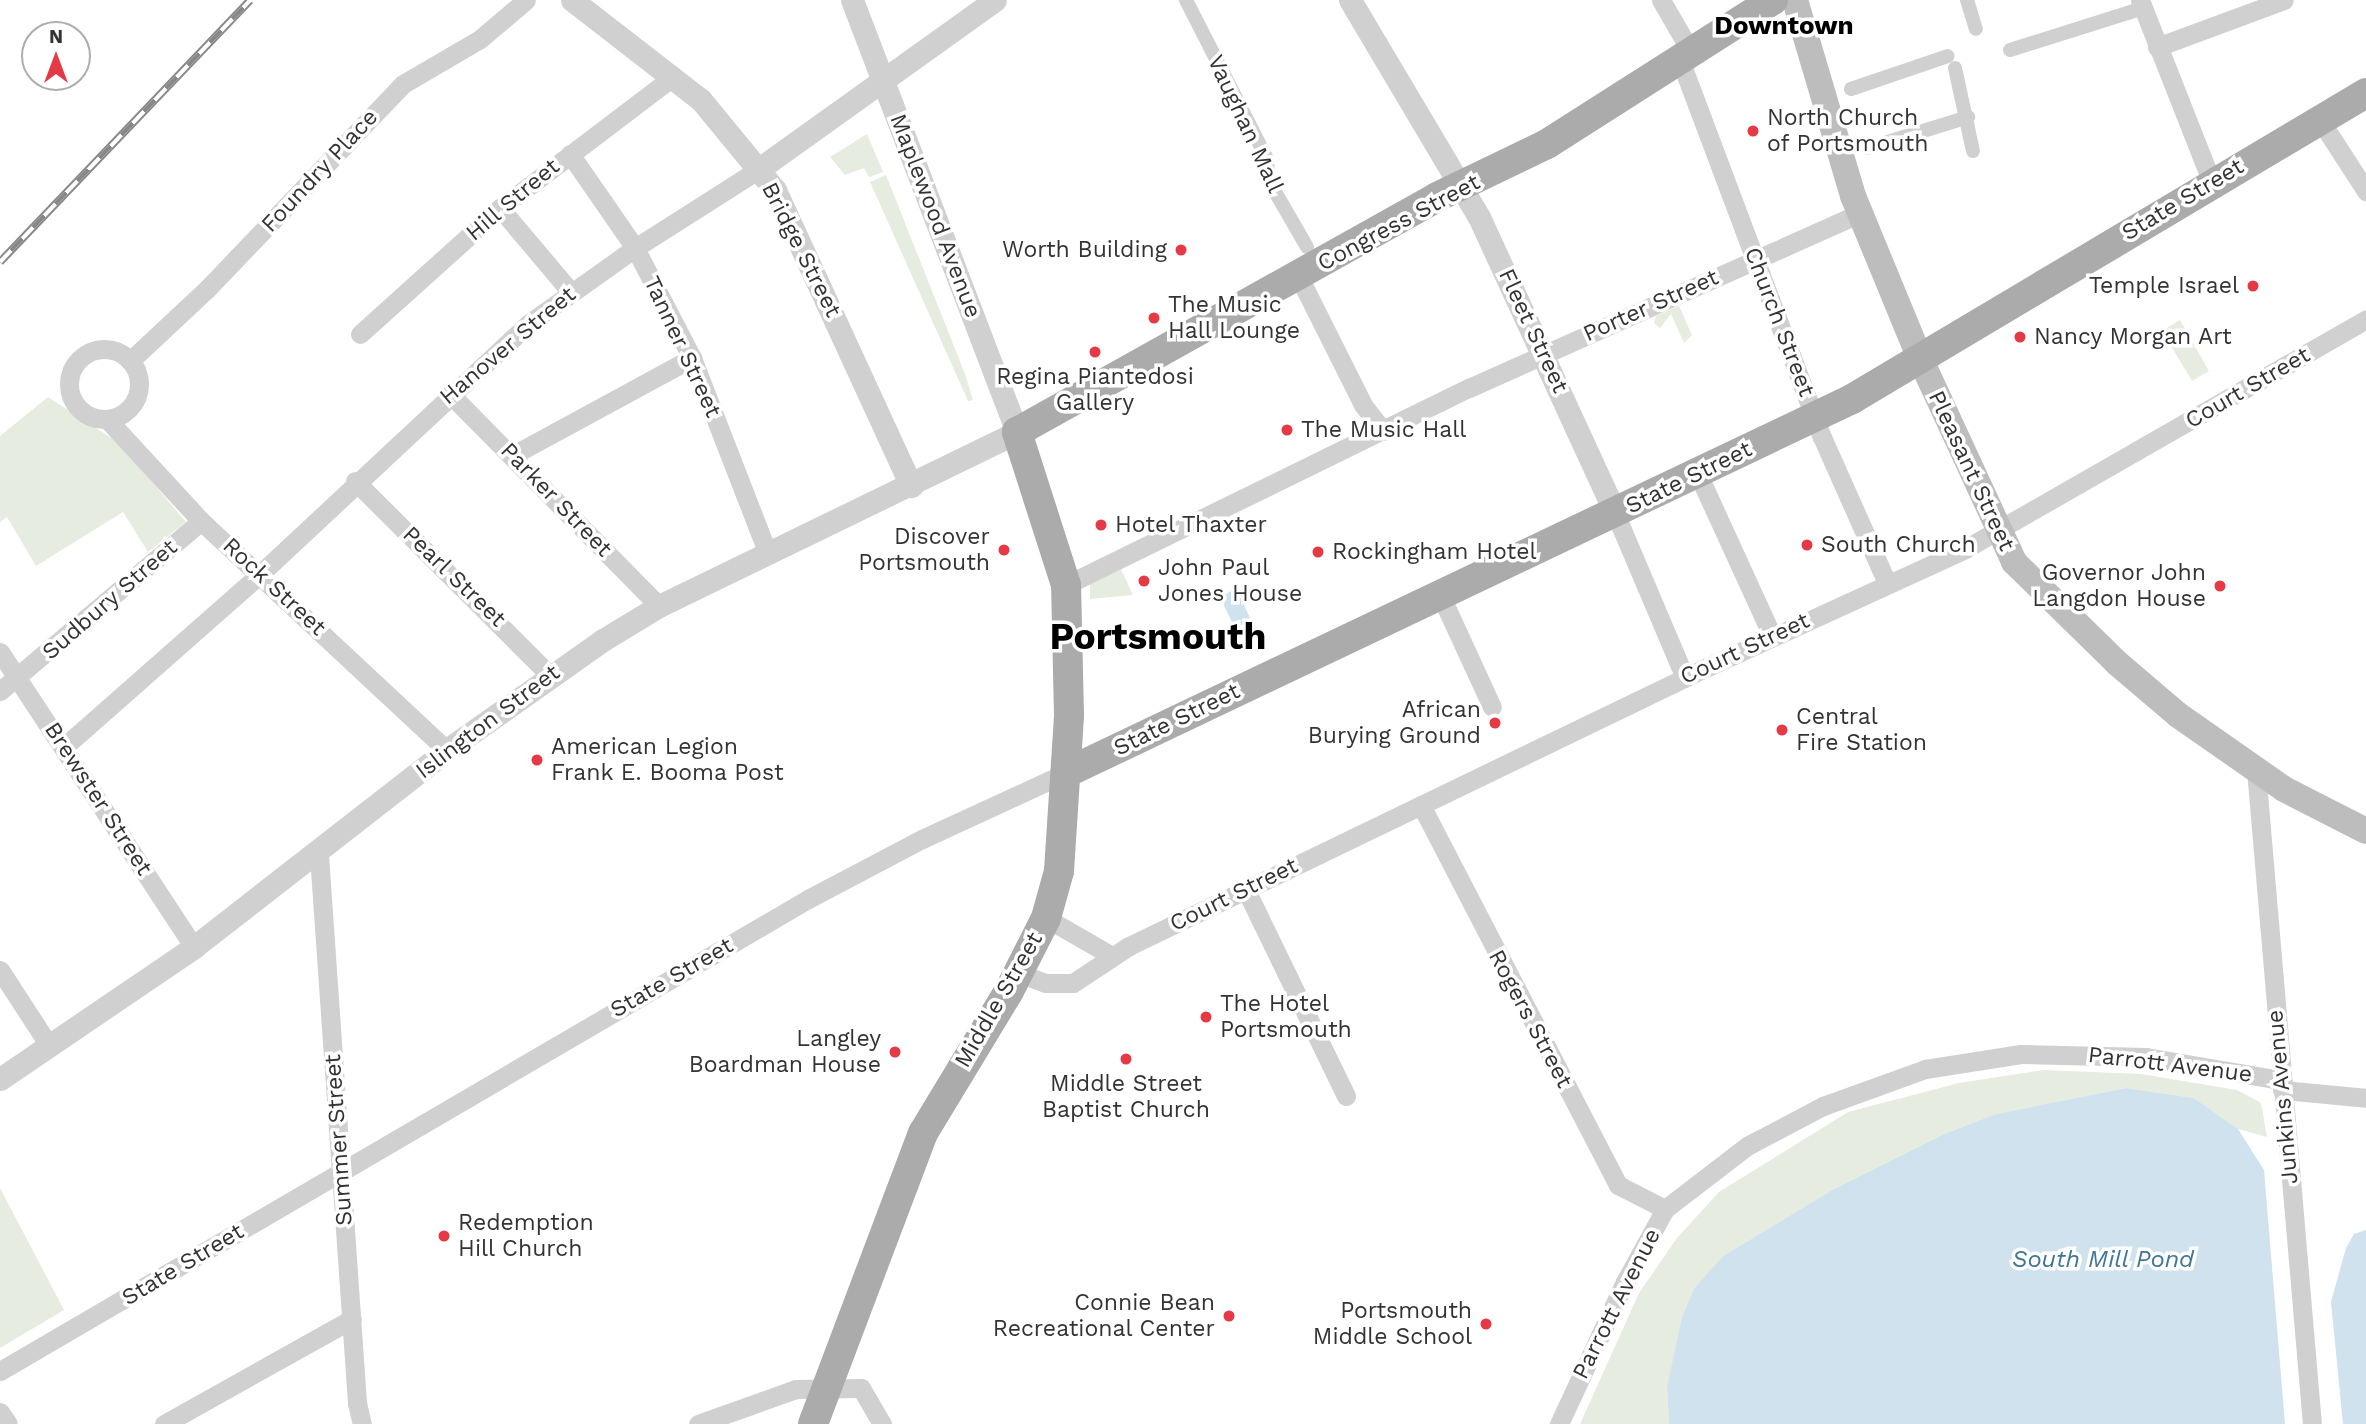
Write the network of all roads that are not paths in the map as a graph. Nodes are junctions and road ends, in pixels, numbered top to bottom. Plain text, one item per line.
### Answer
1 (526, 0) edge
2 (572, 0) edge
3 (852, 0) edge
4 (995, 0) edge
5 (1186, 0) edge
6 (1350, 0) edge
7 (1661, 0) edge
8 (1773, 0) edge
9 (1795, 0) edge
10 (1967, 0) edge
11 (2284, 0) edge
12 (2141, 4) edge
13 (1976, 29) dead end
14 (2157, 47) junction
15 (2010, 50) dead end
16 (1684, 54) junction
17 (674, 76) junction
18 (884, 82) junction
19 (1851, 89) dead end
20 (2366, 93) edge
21 (1969, 117) junction
22 (2320, 120) junction
23 (1868, 148) dead end
24 (1973, 152) dead end
25 (570, 154) junction
26 (759, 169) junction
27 (2212, 183) junction
28 (1460, 187) junction
29 (2366, 191) edge
30 (500, 208) junction
31 (1860, 212) junction
32 (1307, 247) dead end
33 (635, 248) junction
34 (1756, 258) junction
35 (1299, 276) junction
36 (570, 291) junction
37 (2366, 319) edge
38 (360, 334) dead end
39 (1544, 354) junction
40 (1919, 356) junction
41 (692, 358) junction
42 (130, 361) junction
43 (450, 394) junction
44 (1815, 417) junction
45 (107, 419) junction
46 (1383, 431) junction
47 (1017, 432) junction
48 (513, 455) junction
49 (1698, 474) junction
50 (355, 481) junction
51 (911, 486) junction
52 (1615, 513) junction
53 (201, 521) junction
54 (1997, 531) junction
55 (768, 554) junction
56 (260, 574) junction
57 (1887, 583) junction
58 (1066, 585) junction
59 (1440, 594) junction
60 (659, 607) junction
61 (1772, 636) junction
62 (0, 652) edge
63 (550, 675) junction
64 (1685, 678) junction
65 (18, 680) junction
66 (0, 691) edge
67 (1492, 707) dead end
68 (1069, 715) junction
69 (1142, 736) junction
70 (65, 746) junction
71 (447, 750) junction
72 (2256, 770) junction
73 (1068, 772) junction
74 (1421, 805) junction
75 (2366, 831) edge
76 (318, 855) junction
77 (1246, 890) junction
78 (1046, 918) junction
79 (194, 947) junction
80 (1112, 956) junction
81 (0, 970) edge
82 (1018, 973) junction
83 (50, 1047) junction
84 (0, 1079) edge
85 (2282, 1085) junction
86 (1346, 1096) dead end
87 (2366, 1098) edge
88 (341, 1172) junction
89 (1665, 1209) junction
90 (352, 1319) junction
91 (0, 1371) edge
92 (825, 1389) junction
93 (0, 1412) edge
94 (8, 1424) edge
95 (164, 1424) edge
96 (362, 1424) edge
97 (698, 1424) edge
98 (813, 1424) edge
99 (882, 1424) edge
100 (1559, 1424) edge
101 (2312, 1424) edge

1 - 42 street, Foundry Place
2 - 17 street, Bridge Street
3 - 18 street, Maplewood Avenue
4 - 18 street, Hanover Street
5 - 32 street, Vaughan Mall
6 - 28 street, Fleet Street
7 - 16 street, Church Street
8 - 16 main road, Congress Street
9 - 31 main road, Pleasant Street
10 - 13 street
11 - 14 street
12 - 14 street
12 - 15 street
14 - 27 street
16 - 28 main road, Congress Street
16 - 34 street, Church Street
17 - 25 street, Hill Street
17 - 26 street, Bridge Street
18 - 26 street, Hanover Street
18 - 47 street, Maplewood Avenue
19 - 21 street
20 - 22 main road, State Street
21 - 23 street
21 - 24 street
22 - 27 main road, State Street
22 - 29 street
25 - 30 street, Hill Street
25 - 33 street, Tanner Street
26 - 33 street, Hanover Street
26 - 51 street, Bridge Street
27 - 40 main road, State Street
28 - 35 main road, Congress Street
28 - 39 street, Fleet Street
30 - 36 street
30 - 38 street, Hill Street
31 - 34 street, Porter Street
31 - 40 main road, Pleasant Street
33 - 36 street, Hanover Street
33 - 41 street, Tanner Street
34 - 39 street, Porter Street
34 - 44 street, Church Street
35 - 46 street
35 - 47 main road, Congress Street
36 - 43 street, Hanover Street
37 - 54 street, Court Street
39 - 46 street, Porter Street
39 - 52 street, Fleet Street
40 - 44 main road, State Street
40 - 54 main road, Pleasant Street
41 - 48 street
41 - 55 street, Tanner Street
42 - 45 street
42 - 45 street
43 - 48 street, Parker Street
43 - 50 street, Hanover Street
44 - 49 main road, State Street
44 - 57 street, Church Street
45 - 53 street, Rock Street
46 - 58 street, Porter Street
47 - 51 street, Islington Street
47 - 58 main road, Middle Street
48 - 60 street, Parker Street
49 - 52 main road, State Street
49 - 61 street
50 - 56 street, Hanover Street
50 - 63 street, Pearl Street
51 - 55 street, Islington Street
52 - 59 main road, State Street
52 - 64 street, Fleet Street
53 - 56 street, Rock Street
53 - 65 street, Sudbury Street
54 - 57 street, Court Street
54 - 72 main road, Pleasant Street
55 - 60 street, Islington Street
56 - 70 street, Hanover Street
56 - 71 street, Rock Street
57 - 61 street, Court Street
58 - 68 main road, Middle Street
59 - 67 street
59 - 69 main road, State Street
60 - 63 street, Islington Street
61 - 64 street, Court Street
62 - 65 street, Brewster Street
63 - 71 street, Islington Street
64 - 74 street, Court Street
65 - 66 street, Sudbury Street
65 - 70 street, Brewster Street
68 - 69 main road
68 - 73 main road, Middle Street
69 - 73 main road, State Street
70 - 79 street, Brewster Street
71 - 76 street, Islington Street
72 - 75 main road, Pleasant Street
72 - 85 street, Junkins Avenue
73 - 78 main road, Middle Street
73 - 88 street, State Street
74 - 77 street, Court Street
74 - 89 street, Rogers Street
76 - 79 street, Islington Street
76 - 88 street, Summer Street
77 - 80 street, Court Street
77 - 86 street
78 - 80 street
78 - 82 main road, Middle Street
79 - 83 street, Islington Street
80 - 82 street, Court Street
81 - 83 street
82 - 92 main road, Middle Street
83 - 84 street, Islington Street
85 - 87 street, Parrott Avenue
85 - 89 street, Parrott Avenue
85 - 101 street, Junkins Avenue
88 - 90 street, Summer Street
88 - 91 street, State Street
89 - 100 street, Parrott Avenue
90 - 95 street
90 - 96 street, Summer Street
92 - 97 street
92 - 98 main road, Middle Street
92 - 99 street
93 - 94 street

